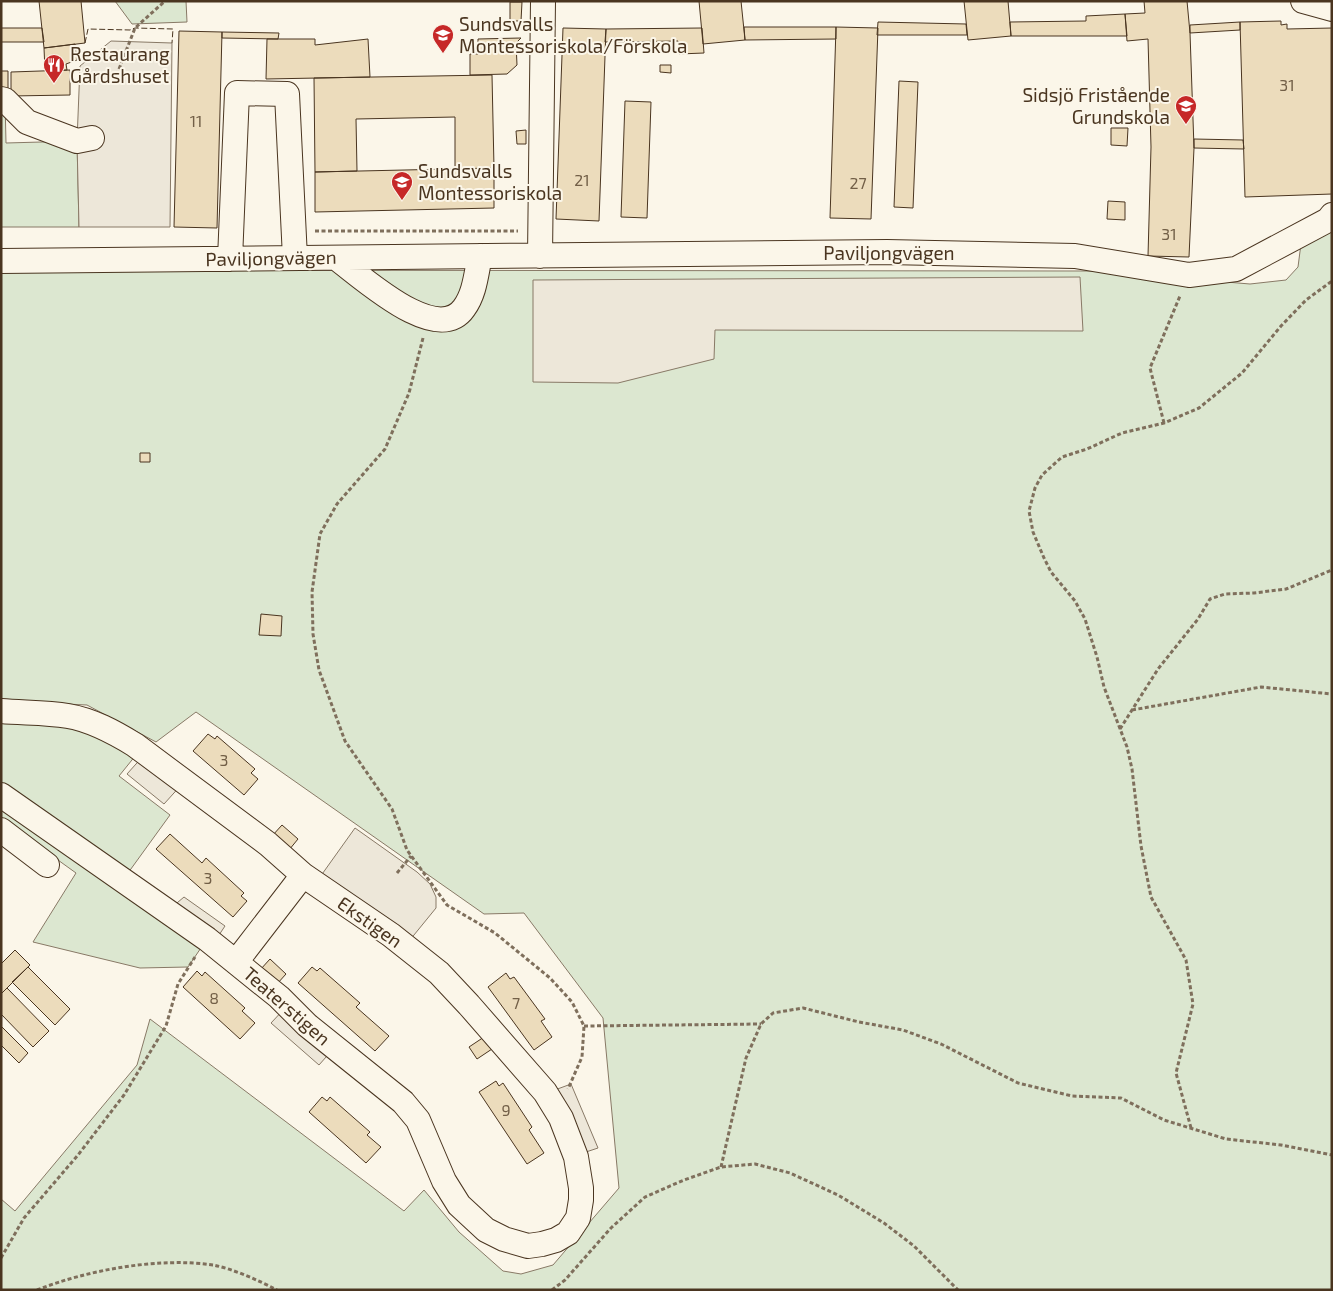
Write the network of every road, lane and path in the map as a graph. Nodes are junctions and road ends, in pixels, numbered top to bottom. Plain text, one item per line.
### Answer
1 (165, 1) edge
2 (543, 1) edge
3 (1303, 1) edge
4 (1332, 10) edge
5 (119, 68) dead end
6 (1, 100) edge
7 (92, 138) dead end
8 (1332, 215) edge
9 (480, 256) junction
10 (540, 256) junction
11 (295, 258) junction
12 (336, 258) junction
13 (230, 259) junction
14 (1, 261) edge
15 (1189, 275) junction
16 (1332, 281) edge
17 (428, 319) junction
18 (1164, 423) junction
19 (1332, 570) edge
20 (1332, 694) edge
21 (1131, 710) junction
22 (1, 711) edge
23 (1119, 729) junction
24 (1, 795) edge
25 (1, 830) edge
26 (411, 856) junction
27 (47, 865) dead end
28 (397, 873) dead end
29 (303, 875) junction
30 (207, 940) junction
31 (236, 962) junction
32 (761, 1024) junction
33 (584, 1026) junction
34 (557, 1112) junction
35 (1191, 1128) junction
36 (1332, 1155) edge
37 (721, 1168) junction
38 (534, 1245) joint
39 (1, 1258) edge
40 (37, 1290) edge
41 (276, 1290) edge
42 (552, 1290) edge
43 (958, 1290) edge

1 - 5 path
2 - 10 street
3 - 4 street
6 - 7 street
8 - 15 street, Paviljongvägen
9 - 10 street, Paviljongvägen
9 - 12 street, Paviljongvägen
9 - 17 street
10 - 15 street, Paviljongvägen
11 - 12 street, Paviljongvägen
11 - 13 street, Paviljongvägen
11 - 13 street
12 - 17 street
13 - 14 street, Paviljongvägen
15 - 18 path
16 - 18 path
17 - 26 path
18 - 23 path
19 - 21 path
20 - 21 path
21 - 23 path
22 - 29 street, Ekstigen
23 - 35 path
24 - 30 street, Teaterstigen
25 - 27 street
26 - 28 path
26 - 33 path
29 - 31 street
29 - 34 street, Ekstigen
30 - 31 street, Teaterstigen
30 - 39 path
31 - 38 street, Teaterstigen
32 - 33 path
32 - 35 path
32 - 37 path
33 - 34 path
34 - 38 street, Ekstigen
35 - 36 path
37 - 42 path
37 - 43 path
40 - 41 path

